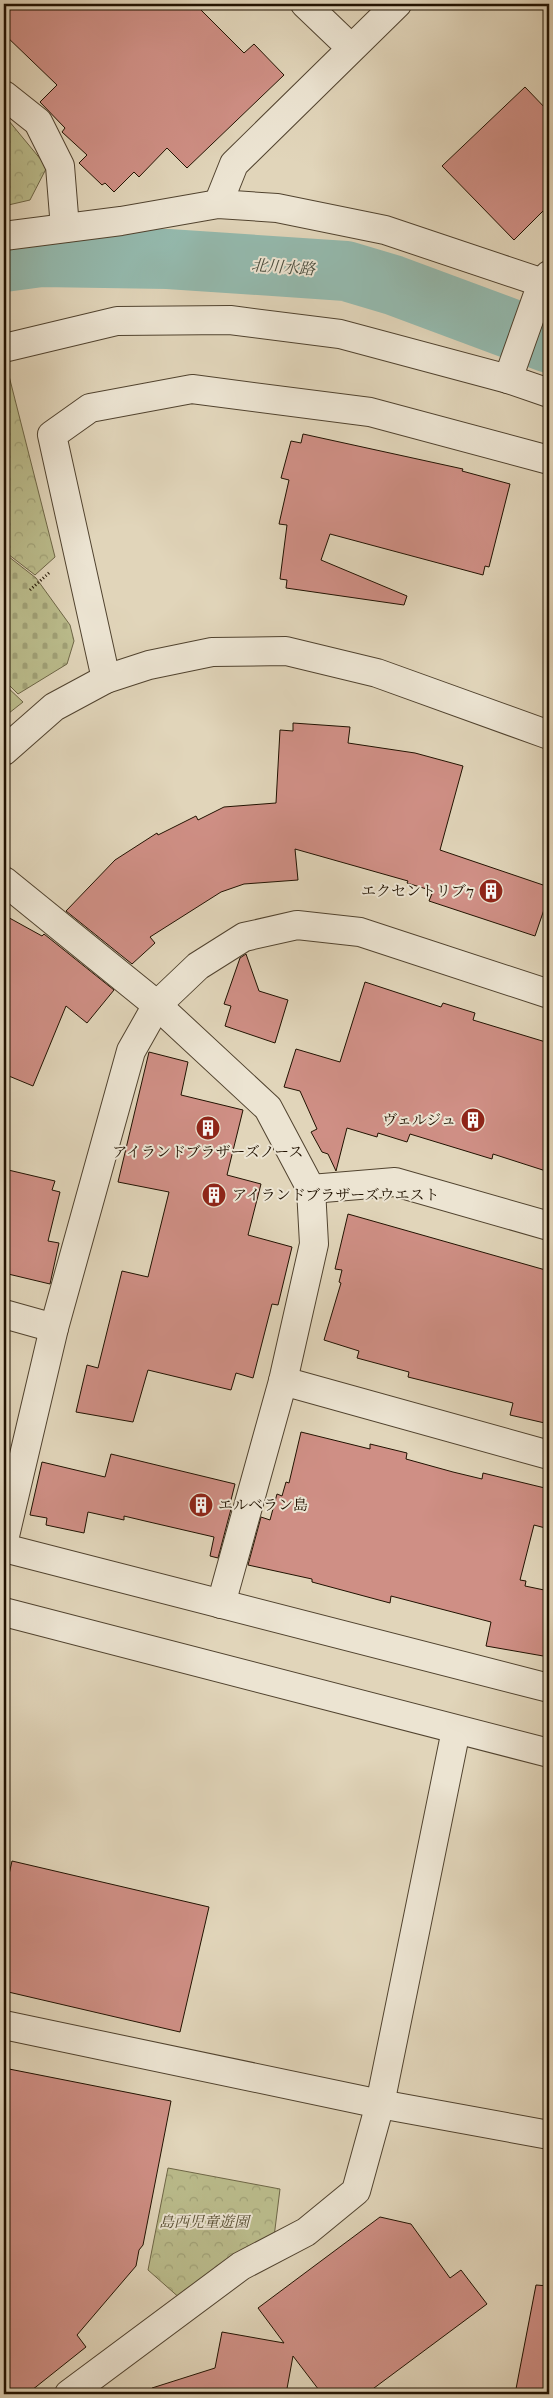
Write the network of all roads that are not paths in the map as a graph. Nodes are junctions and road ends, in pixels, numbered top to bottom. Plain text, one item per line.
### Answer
1 (305, 4) edge
2 (397, 4) edge
3 (351, 48) junction
4 (4, 95) edge
5 (218, 204) junction
6 (65, 228) junction
7 (4, 236) edge
8 (547, 281) edge
9 (4, 348) edge
10 (508, 379) junction
11 (549, 393) edge
12 (549, 460) edge
13 (106, 679) junction
14 (549, 735) edge
15 (4, 751) edge
16 (4, 881) edge
17 (549, 994) edge
18 (157, 1005) junction
19 (311, 1189) junction
20 (549, 1226) edge
21 (4, 1314) edge
22 (54, 1328) junction
23 (283, 1381) junction
24 (549, 1455) edge
25 (4, 1540) edge
26 (4, 1548) edge
27 (221, 1604) junction
28 (4, 1612) edge
29 (549, 1688) edge
30 (456, 1730) junction
31 (549, 1753) edge
32 (4, 2025) edge
33 (380, 2104) junction
34 (549, 2135) edge
35 (69, 2394) edge

1 - 3 street
2 - 3 street
3 - 5 street
4 - 6 street
5 - 6 street
5 - 8 street
6 - 7 street
8 - 10 street
9 - 10 street
10 - 11 street
12 - 13 street
13 - 14 street
13 - 15 street
16 - 18 street
17 - 18 street
18 - 19 street
18 - 22 street
19 - 20 street
19 - 23 street
21 - 22 street
22 - 25 street
23 - 24 street
23 - 27 street
26 - 27 street
27 - 29 street
28 - 30 street
30 - 31 street
30 - 33 street
32 - 33 street
33 - 34 street
33 - 35 street

